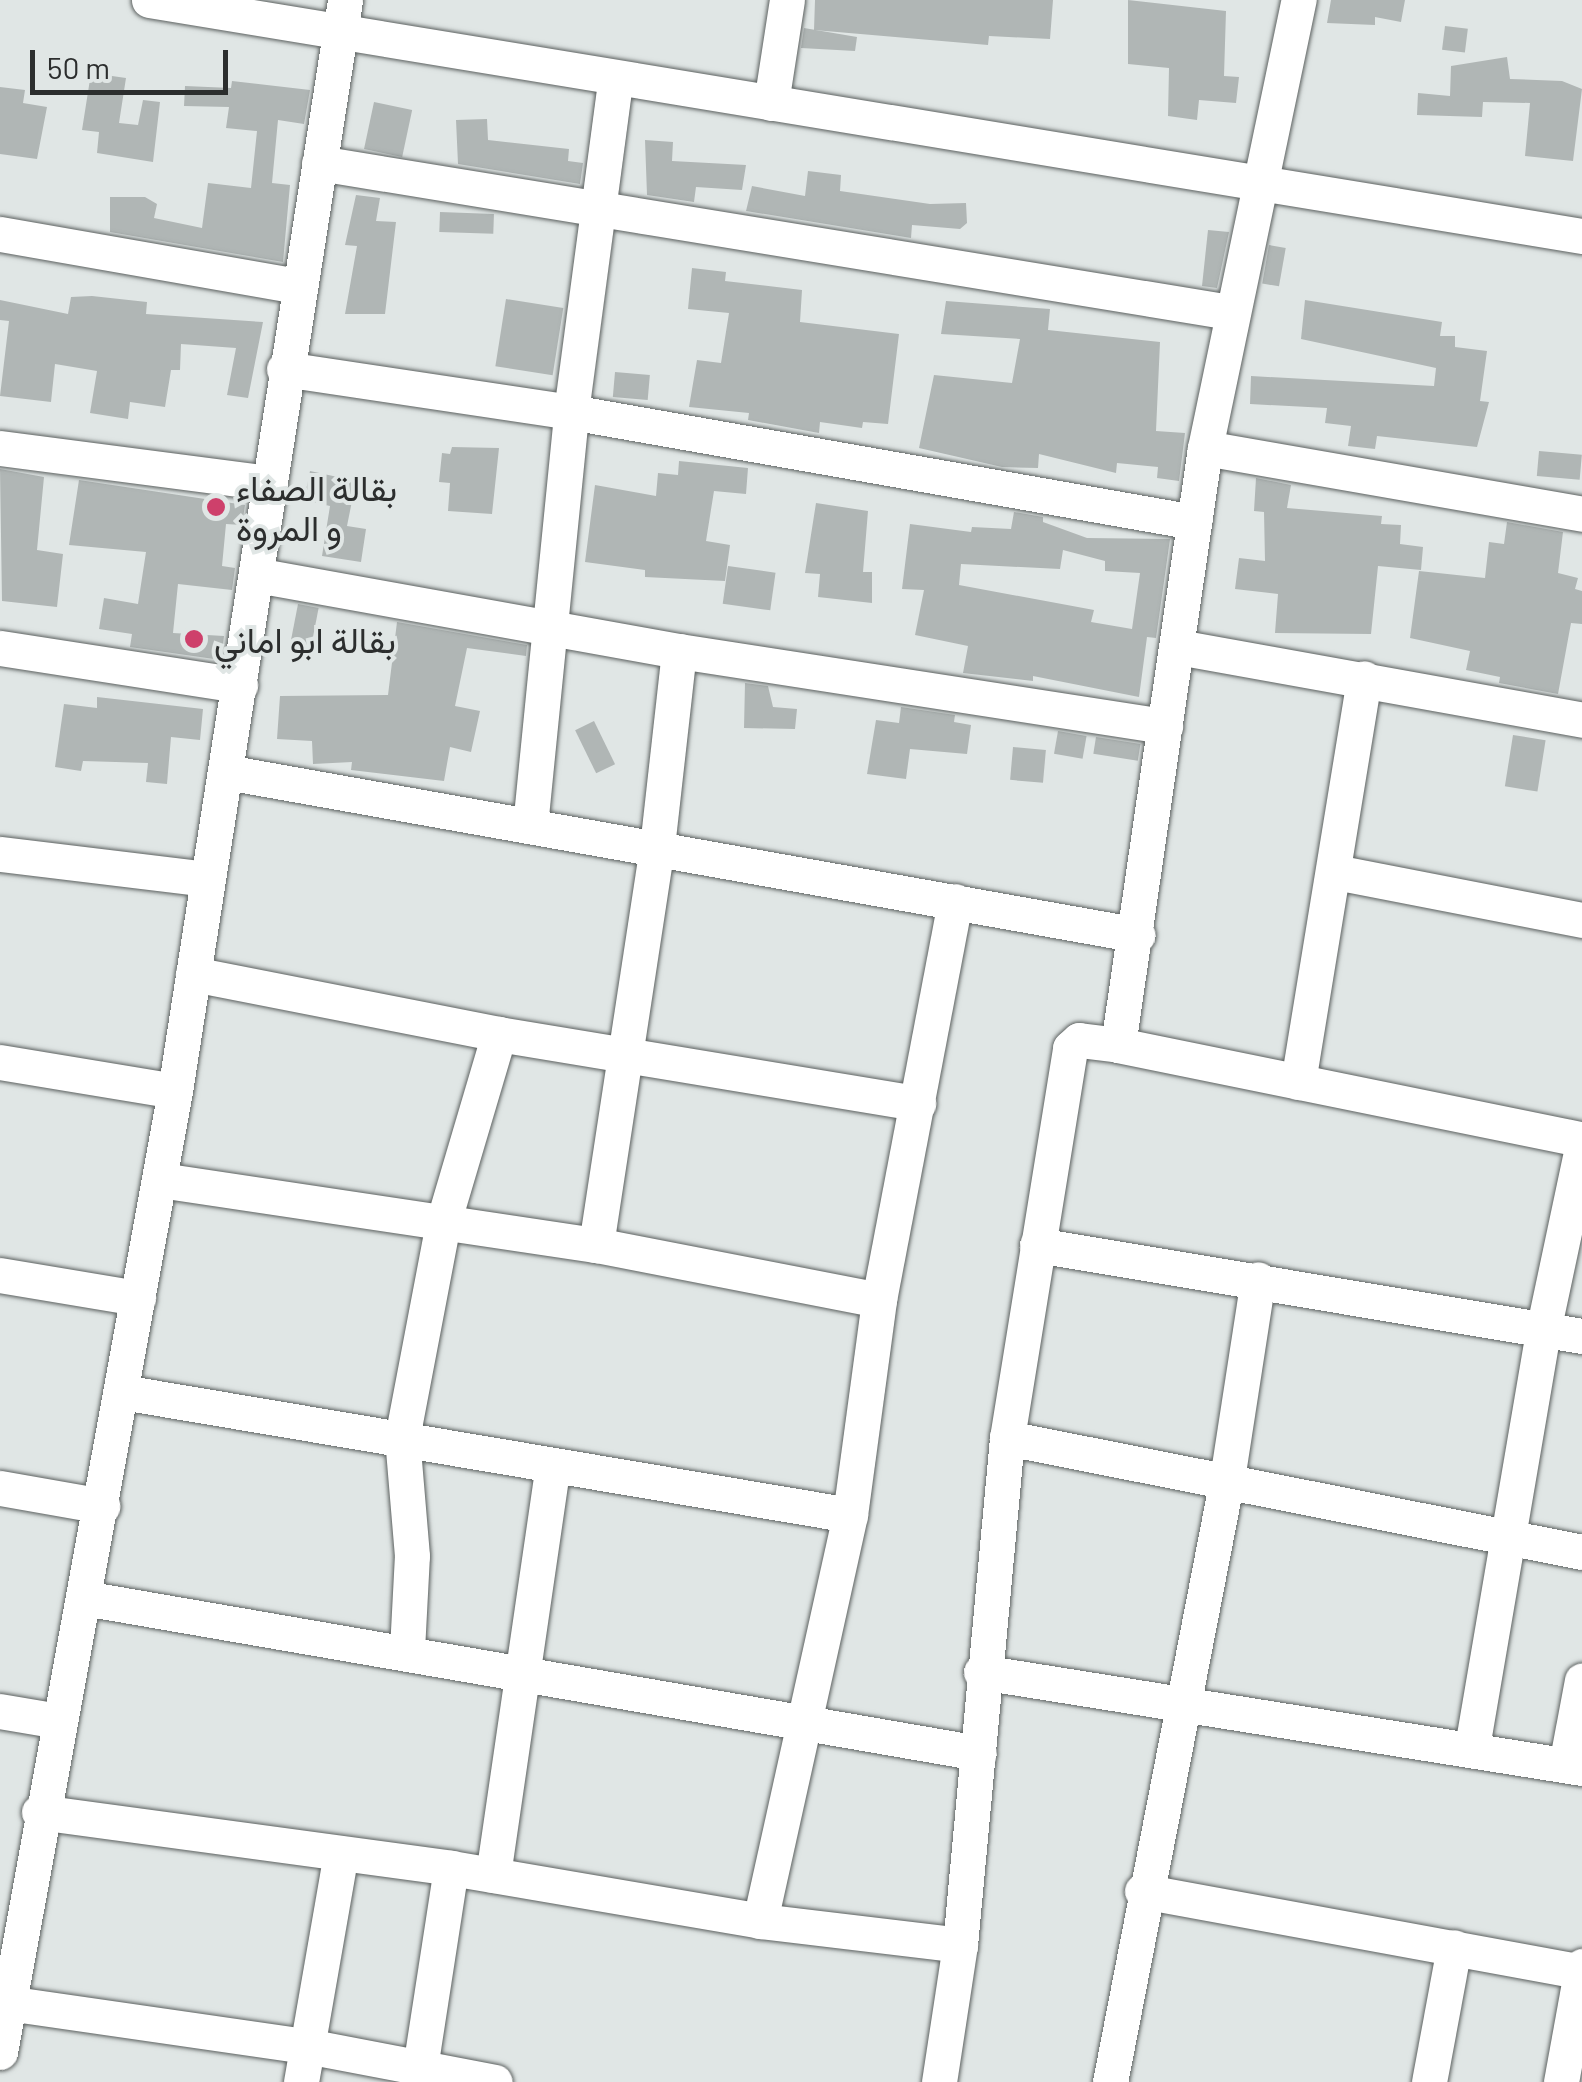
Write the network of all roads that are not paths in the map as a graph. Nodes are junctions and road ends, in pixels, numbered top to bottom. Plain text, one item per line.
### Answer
1 (149, 0) edge
2 (787, 0) edge
3 (1299, 0) edge
4 (342, 17) edge
5 (615, 81) junction
6 (770, 103) junction
7 (319, 162) junction
8 (1260, 184) junction
9 (597, 206) junction
10 (0, 234) edge
11 (1582, 236) edge
12 (297, 286) junction
13 (1230, 312) junction
14 (284, 369) junction
15 (571, 412) junction
16 (0, 448) edge
17 (1205, 448) junction
18 (270, 482) junction
19 (1582, 514) edge
20 (1194, 522) junction
21 (256, 575) junction
22 (547, 628) junction
23 (1178, 646) junction
24 (0, 648) edge
25 (679, 651) junction
26 (1364, 678) junction
27 (240, 685) junction
28 (1582, 720) edge
29 (1166, 726) junction
30 (226, 772) junction
31 (530, 826) junction
32 (657, 846) junction
33 (0, 854) edge
34 (1335, 872) junction
35 (208, 879) junction
36 (955, 901) junction
37 (1582, 920) edge
38 (1138, 935) junction
39 (193, 974) junction
40 (499, 1034) junction
41 (1118, 1045) junction
42 (624, 1052) junction
43 (0, 1062) edge
44 (1298, 1082) junction
45 (175, 1090) junction
46 (918, 1103) junction
47 (1582, 1143) edge
48 (160, 1180) junction
49 (443, 1223) junction
50 (596, 1245) junction
51 (1036, 1245) junction
52 (0, 1275) edge
53 (1258, 1279) junction
54 (138, 1298) junction
55 (879, 1300) junction
56 (1543, 1330) junction
57 (1582, 1336) edge
58 (122, 1392) junction
59 (402, 1438) junction
60 (1007, 1438) junction
61 (553, 1466) junction
62 (1228, 1479) junction
63 (0, 1488) edge
64 (102, 1506) junction
65 (850, 1515) junction
66 (1508, 1539) junction
67 (1582, 1552) edge
68 (84, 1598) junction
69 (407, 1650) junction
70 (526, 1672) junction
71 (981, 1672) junction
72 (1582, 1680) edge
73 (1181, 1704) junction
74 (0, 1711) edge
75 (59, 1721) junction
76 (803, 1724) junction
77 (1472, 1747) junction
78 (979, 1753) junction
79 (1574, 1767) edge
80 (39, 1812) junction
81 (341, 1853) junction
82 (451, 1868) junction
83 (493, 1876) junction
84 (1142, 1890) junction
85 (760, 1921) junction
86 (9, 1922) edge
87 (960, 1944) junction
88 (1454, 1947) junction
89 (1582, 1970) edge
90 (8, 2003) junction
91 (308, 2046) junction
92 (0, 2052) edge
93 (420, 2068) junction
94 (301, 2082) edge
95 (494, 2082) edge
96 (940, 2082) edge
97 (1110, 2082) edge
98 (1429, 2082) edge
99 (1561, 2082) edge

1 - 4 street
2 - 6 street
3 - 8 street
4 - 5 street
4 - 7 street
5 - 6 street
5 - 9 street
6 - 8 street
7 - 9 street
7 - 12 street
8 - 11 street
8 - 13 street
9 - 13 street
9 - 15 street
10 - 12 street
12 - 14 street
13 - 17 street
14 - 15 street
14 - 18 street
15 - 20 street
15 - 22 street
16 - 18 street
17 - 19 street
17 - 20 street
18 - 21 street
20 - 23 street
21 - 22 street
21 - 27 street
22 - 25 street
22 - 31 street
23 - 26 street
23 - 29 street
24 - 27 street
25 - 29 street
25 - 32 street
26 - 28 street
26 - 34 street
27 - 30 street
29 - 38 street
30 - 31 street
30 - 35 street
31 - 32 street
32 - 36 street
32 - 42 street
33 - 35 street
34 - 37 street
34 - 44 street
35 - 39 street
36 - 38 street
36 - 46 street
38 - 41 street
39 - 40 street
39 - 45 street
40 - 42 street
40 - 49 street
41 - 44 street
41 - 51 street
42 - 46 street
42 - 50 street
43 - 45 street
44 - 47 street
45 - 48 street
46 - 55 street
47 - 56 street
48 - 49 street
48 - 54 street
49 - 50 street
49 - 59 street
50 - 55 street
51 - 53 street
51 - 60 street
52 - 54 street
53 - 56 street
53 - 62 street
54 - 58 street
55 - 65 street
56 - 57 street
56 - 66 street
58 - 59 street
58 - 64 street
59 - 61 street
59 - 69 street
60 - 62 street
60 - 71 street
61 - 65 street
61 - 70 street
62 - 66 street
62 - 73 street
63 - 64 street
64 - 68 street
65 - 76 street
66 - 67 street
66 - 77 street
68 - 69 street
68 - 75 street
69 - 70 street
70 - 76 street
70 - 83 street
71 - 73 street
71 - 78 street
72 - 79 street
73 - 77 street
73 - 84 street
74 - 75 street
75 - 80 street
76 - 78 street
76 - 85 street
77 - 79 street
78 - 87 street
80 - 81 street
80 - 86 street
81 - 82 street
81 - 91 street
82 - 83 street
82 - 93 street
83 - 85 street
84 - 88 street
84 - 97 street
85 - 87 street
86 - 90 street
87 - 96 street
88 - 89 street
88 - 98 street
89 - 99 street
90 - 91 street
90 - 92 street
91 - 93 street
91 - 94 street
93 - 95 street

